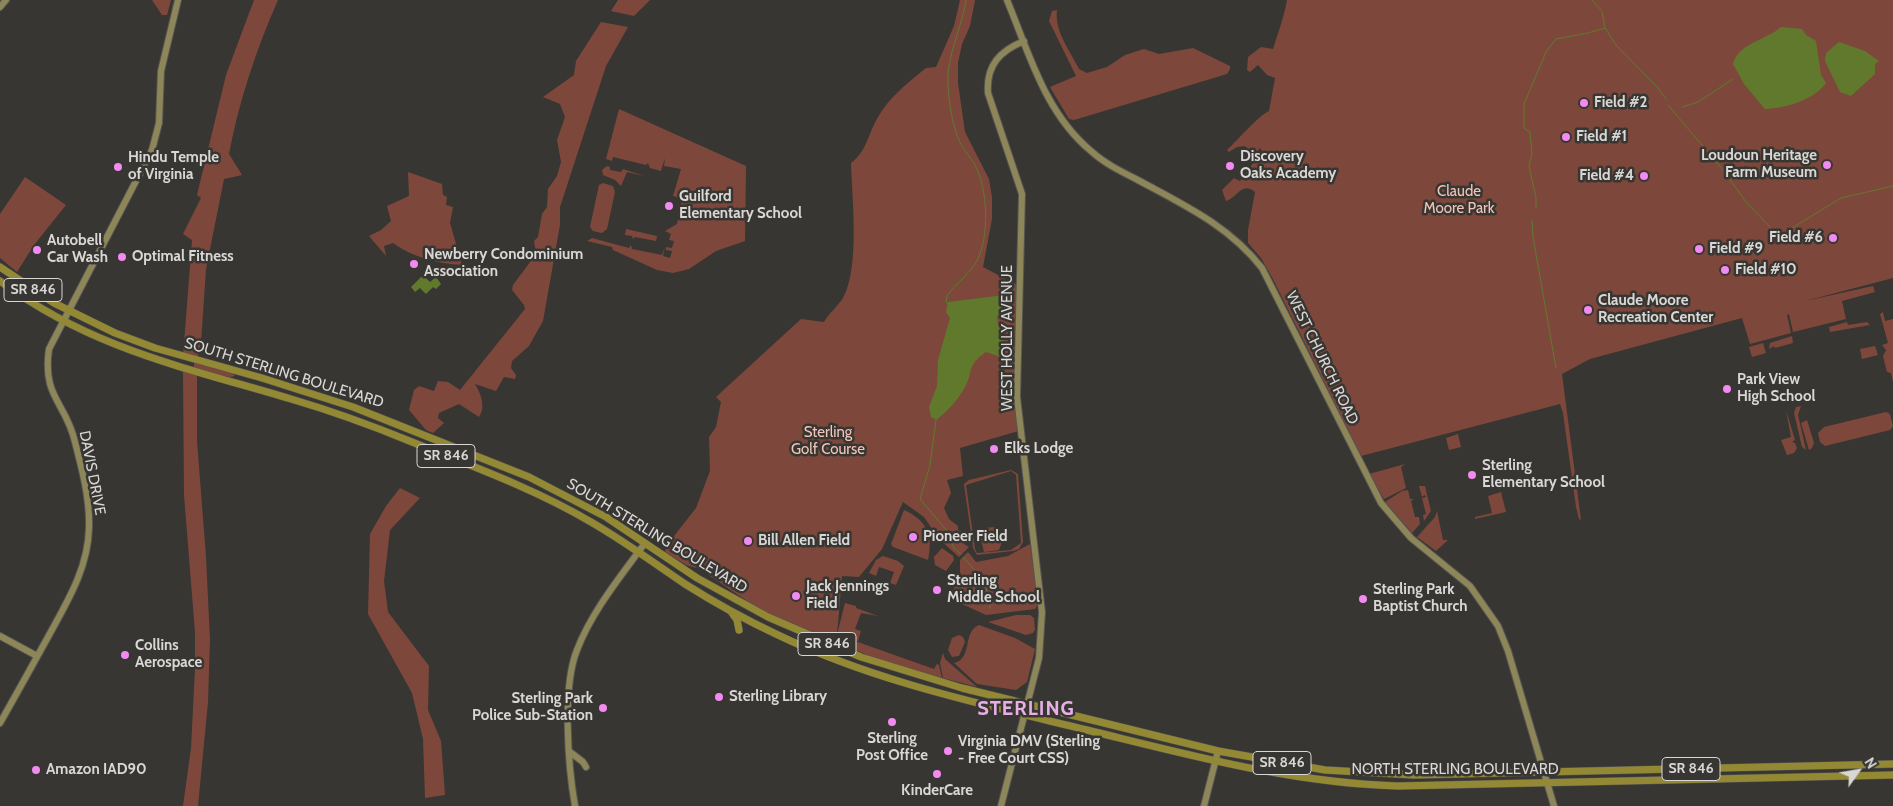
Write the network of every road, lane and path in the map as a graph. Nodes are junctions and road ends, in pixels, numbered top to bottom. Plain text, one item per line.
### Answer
1 (6, 0) edge
2 (178, 0) edge
3 (1007, 0) edge
4 (0, 7) edge
5 (1024, 41) junction
6 (0, 267) edge
7 (0, 281) edge
8 (67, 310) junction
9 (62, 321) junction
10 (645, 543) junction
11 (638, 552) junction
12 (730, 610) junction
13 (740, 630) dead end
14 (0, 636) edge
15 (37, 656) junction
16 (1027, 703) junction
17 (1024, 714) junction
18 (0, 724) edge
19 (1218, 751) junction
20 (570, 752) junction
21 (1216, 762) junction
22 (1893, 764) edge
23 (586, 767) dead end
24 (1543, 772) junction
25 (1893, 775) edge
26 (1547, 783) junction
27 (575, 806) edge
28 (1001, 806) edge
29 (1204, 806) edge
30 (1554, 806) edge

1 - 4 main road
2 - 8 main road, DAVIS DRIVE
3 - 5 main road, WEST CHURCH ROAD
5 - 16 main road, WEST HOLLY AVENUE
5 - 24 main road, WEST CHURCH ROAD
6 - 8 main road, SOUTH STERLING BOULEVARD / SR 846
7 - 9 main road, SOUTH STERLING BOULEVARD / SR 846
8 - 9 main road, DAVIS DRIVE
8 - 10 main road, SOUTH STERLING BOULEVARD / SR 846
9 - 11 main road, SOUTH STERLING BOULEVARD / SR 846
9 - 15 main road, DAVIS DRIVE
10 - 11 main road
10 - 16 main road, SOUTH STERLING BOULEVARD / SR 846
11 - 12 main road, SOUTH STERLING BOULEVARD / SR 846
11 - 20 main road
12 - 13 main road
12 - 17 main road, SOUTH STERLING BOULEVARD / SR 846
14 - 15 main road
15 - 18 main road, DAVIS DRIVE
16 - 17 main road, WEST HOLLY AVENUE
16 - 19 main road, NORTH STERLING BOULEVARD / SR 846
17 - 21 main road, NORTH STERLING BOULEVARD / SR 846
17 - 28 main road, WEST HOLLY AVENUE
19 - 21 main road
19 - 24 main road, NORTH STERLING BOULEVARD / SR 846
20 - 23 main road
20 - 27 main road
21 - 26 main road, NORTH STERLING BOULEVARD / SR 846
21 - 29 main road
22 - 24 main road, NORTH STERLING BOULEVARD / SR 846
24 - 26 main road, WEST CHURCH ROAD
25 - 26 main road, NORTH STERLING BOULEVARD / SR 846
26 - 30 main road, WEST CHURCH ROAD

